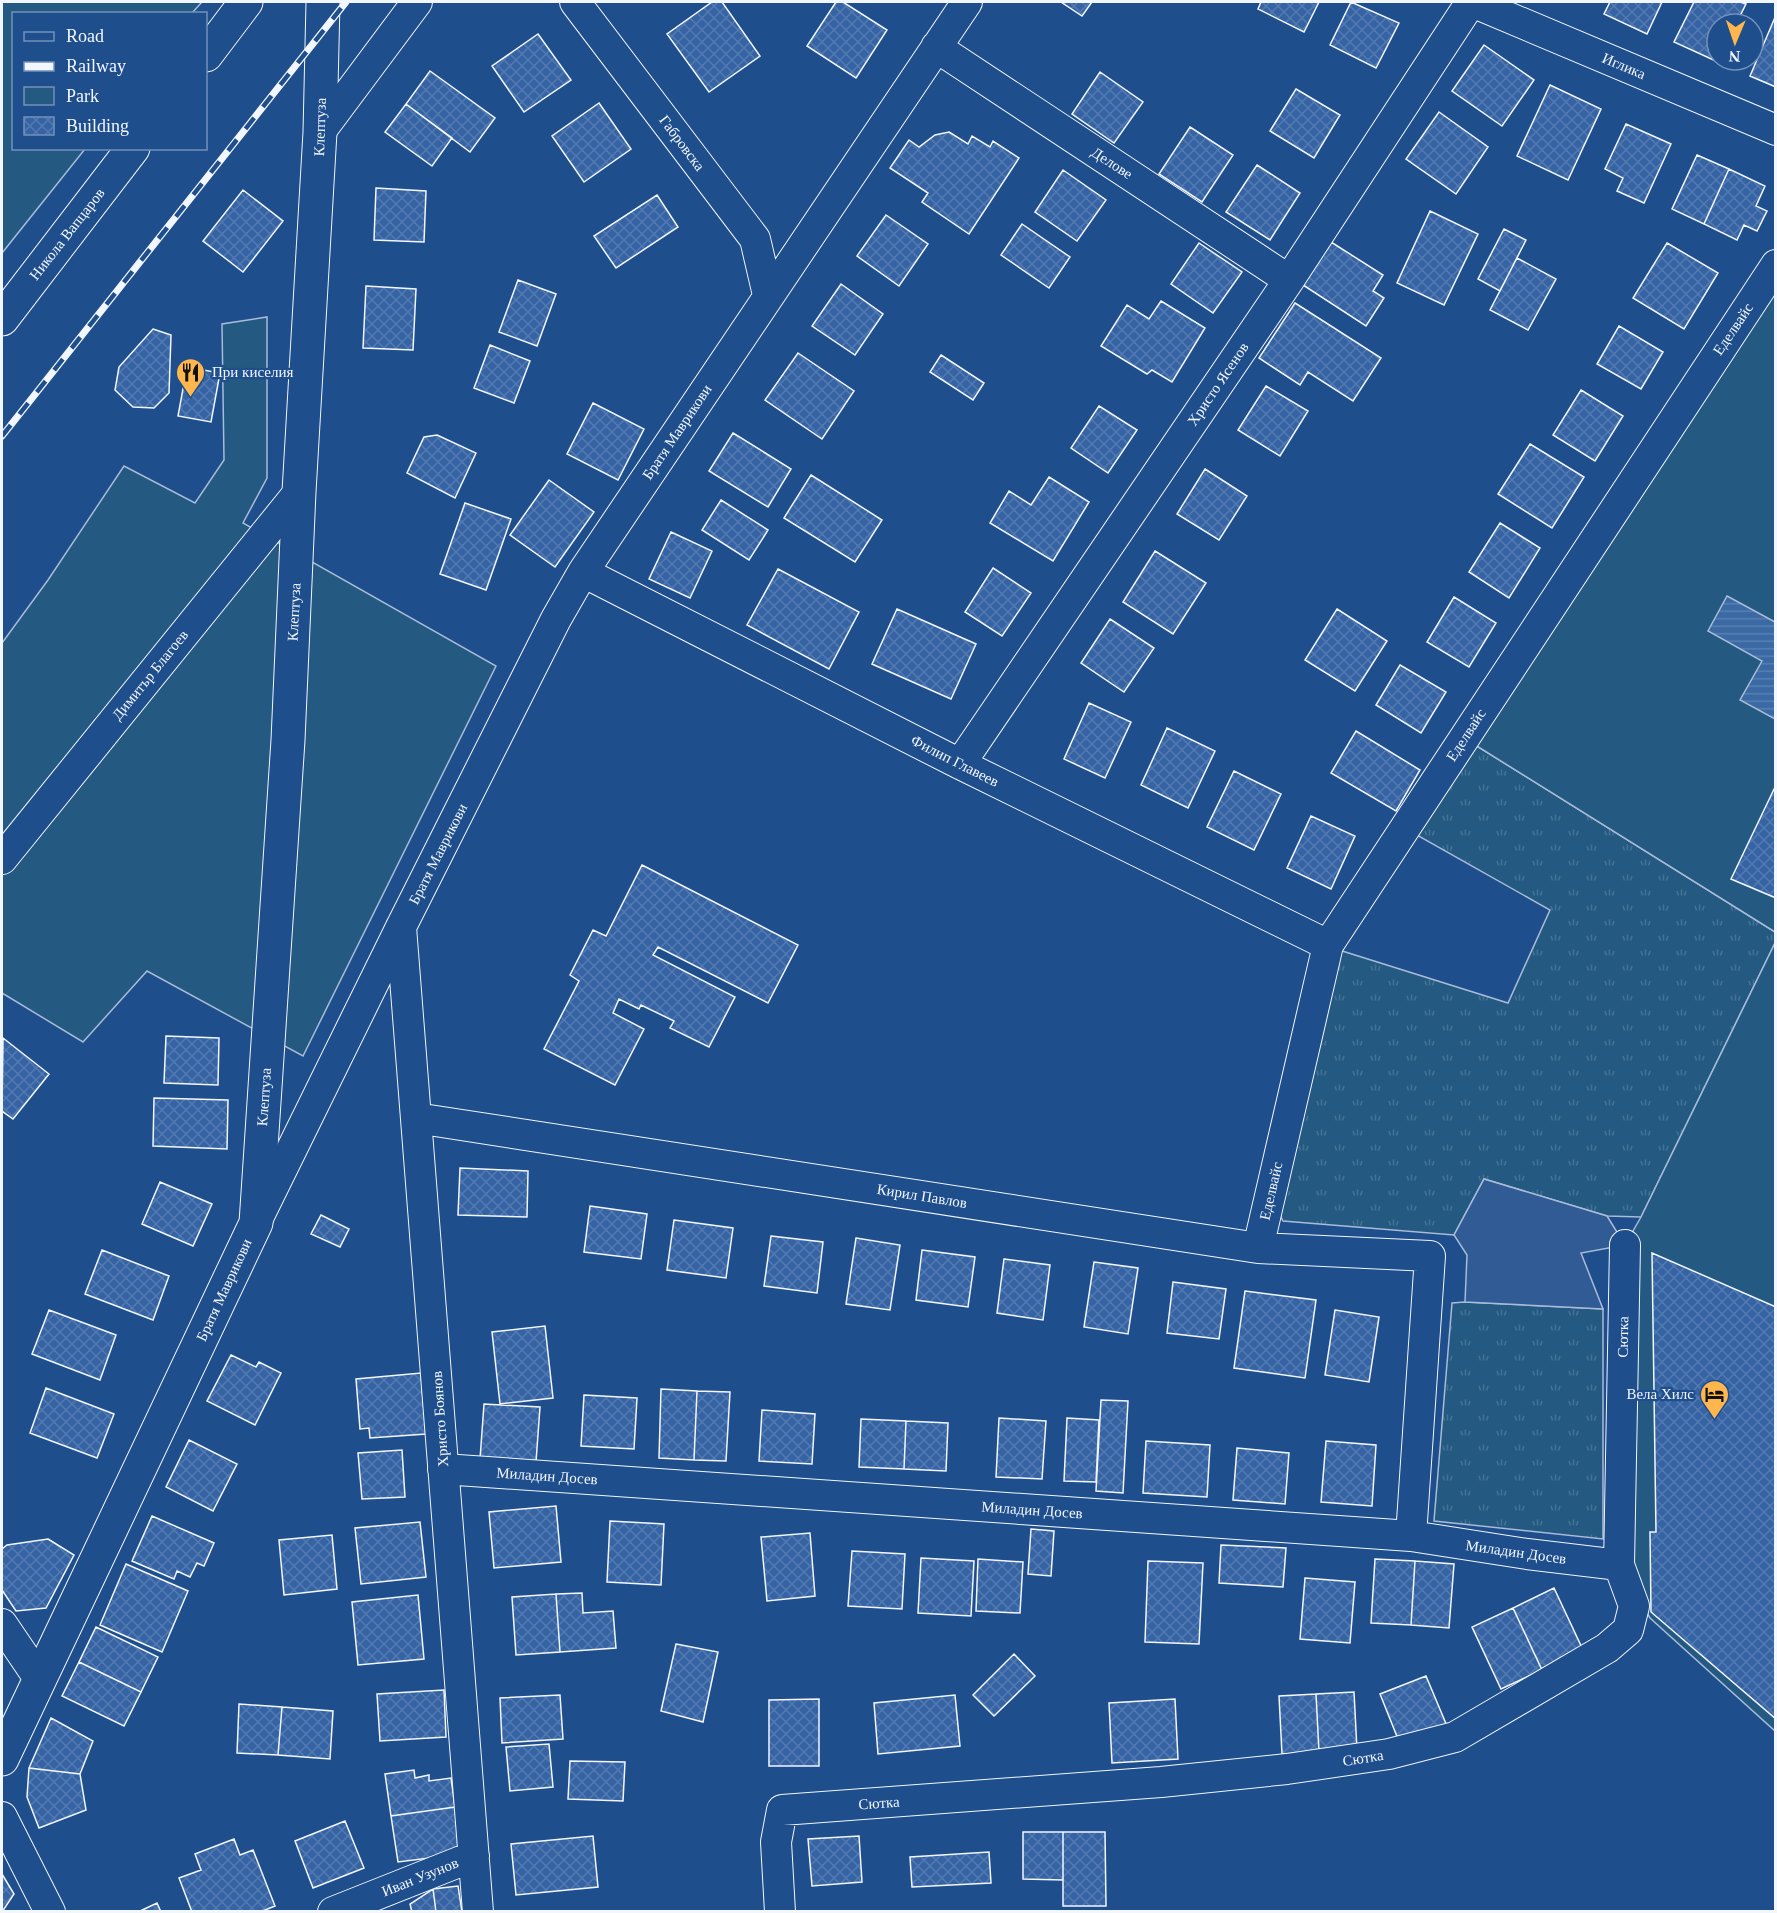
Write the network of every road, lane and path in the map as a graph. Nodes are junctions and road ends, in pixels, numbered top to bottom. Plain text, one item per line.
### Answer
1 (246, 2) edge
2 (323, 2) edge
3 (417, 2) edge
4 (574, 2) edge
5 (967, 2) edge
6 (1471, 2) edge
7 (936, 47) junction
8 (207, 54) edge
9 (1776, 130) edge
10 (320, 132) junction
11 (131, 150) edge
12 (1776, 265) edge
13 (1289, 280) junction
14 (768, 295) junction
15 (2, 319) edge
16 (299, 492) junction
17 (582, 573) junction
18 (960, 764) junction
19 (2, 859) edge
20 (401, 927) junction
21 (1328, 945) junction
22 (416, 1118) junction
23 (256, 1223) junction
24 (1625, 1245) dead end
25 (1258, 1248) junction
26 (443, 1469) junction
27 (1411, 1536) junction
28 (1619, 1565) junction
29 (2, 1624) edge
30 (40, 1680) junction
31 (2, 1759) edge
32 (2, 1817) edge
33 (474, 1856) junction
34 (50, 1911) edge
35 (333, 1911) edge
36 (478, 1911) edge
37 (780, 1911) edge

1 - 8 street
2 - 10 street, Клептуза
3 - 10 street
4 - 14 street, Габровска
5 - 7 street, Братя Маврикови
6 - 9 street, Иглика
6 - 13 street, Христо Ясенов
7 - 13 street, Делове
7 - 14 street, Братя Маврикови
10 - 16 street, Клептуза
11 - 15 street, Никола Вапцаров
12 - 21 street, Еделвайс
13 - 18 street, Христо Ясенов
14 - 17 street, Братя Маврикови
16 - 19 street, Димитър Благоев
16 - 23 street, Клептуза
17 - 18 street, Филип Главеев
17 - 20 street, Братя Маврикови
18 - 21 street, Филип Главеев
20 - 22 street, Христо Боянов
20 - 23 street, Братя Маврикови
21 - 25 street, Еделвайс
22 - 25 street, Кирил Павлов
22 - 26 street, Христо Боянов
23 - 30 street, Братя Маврикови
24 - 28 street, Сютка
25 - 27 street, Кирил Павлов
26 - 27 street, Миладин Досев
26 - 33 street, Христо Боянов
27 - 28 street, Миладин Досев
28 - 37 street, Сютка
29 - 30 street
30 - 31 street, Братя Маврикови
32 - 34 street
33 - 35 street, Иван Узунов
33 - 36 street, Христо Боянов

